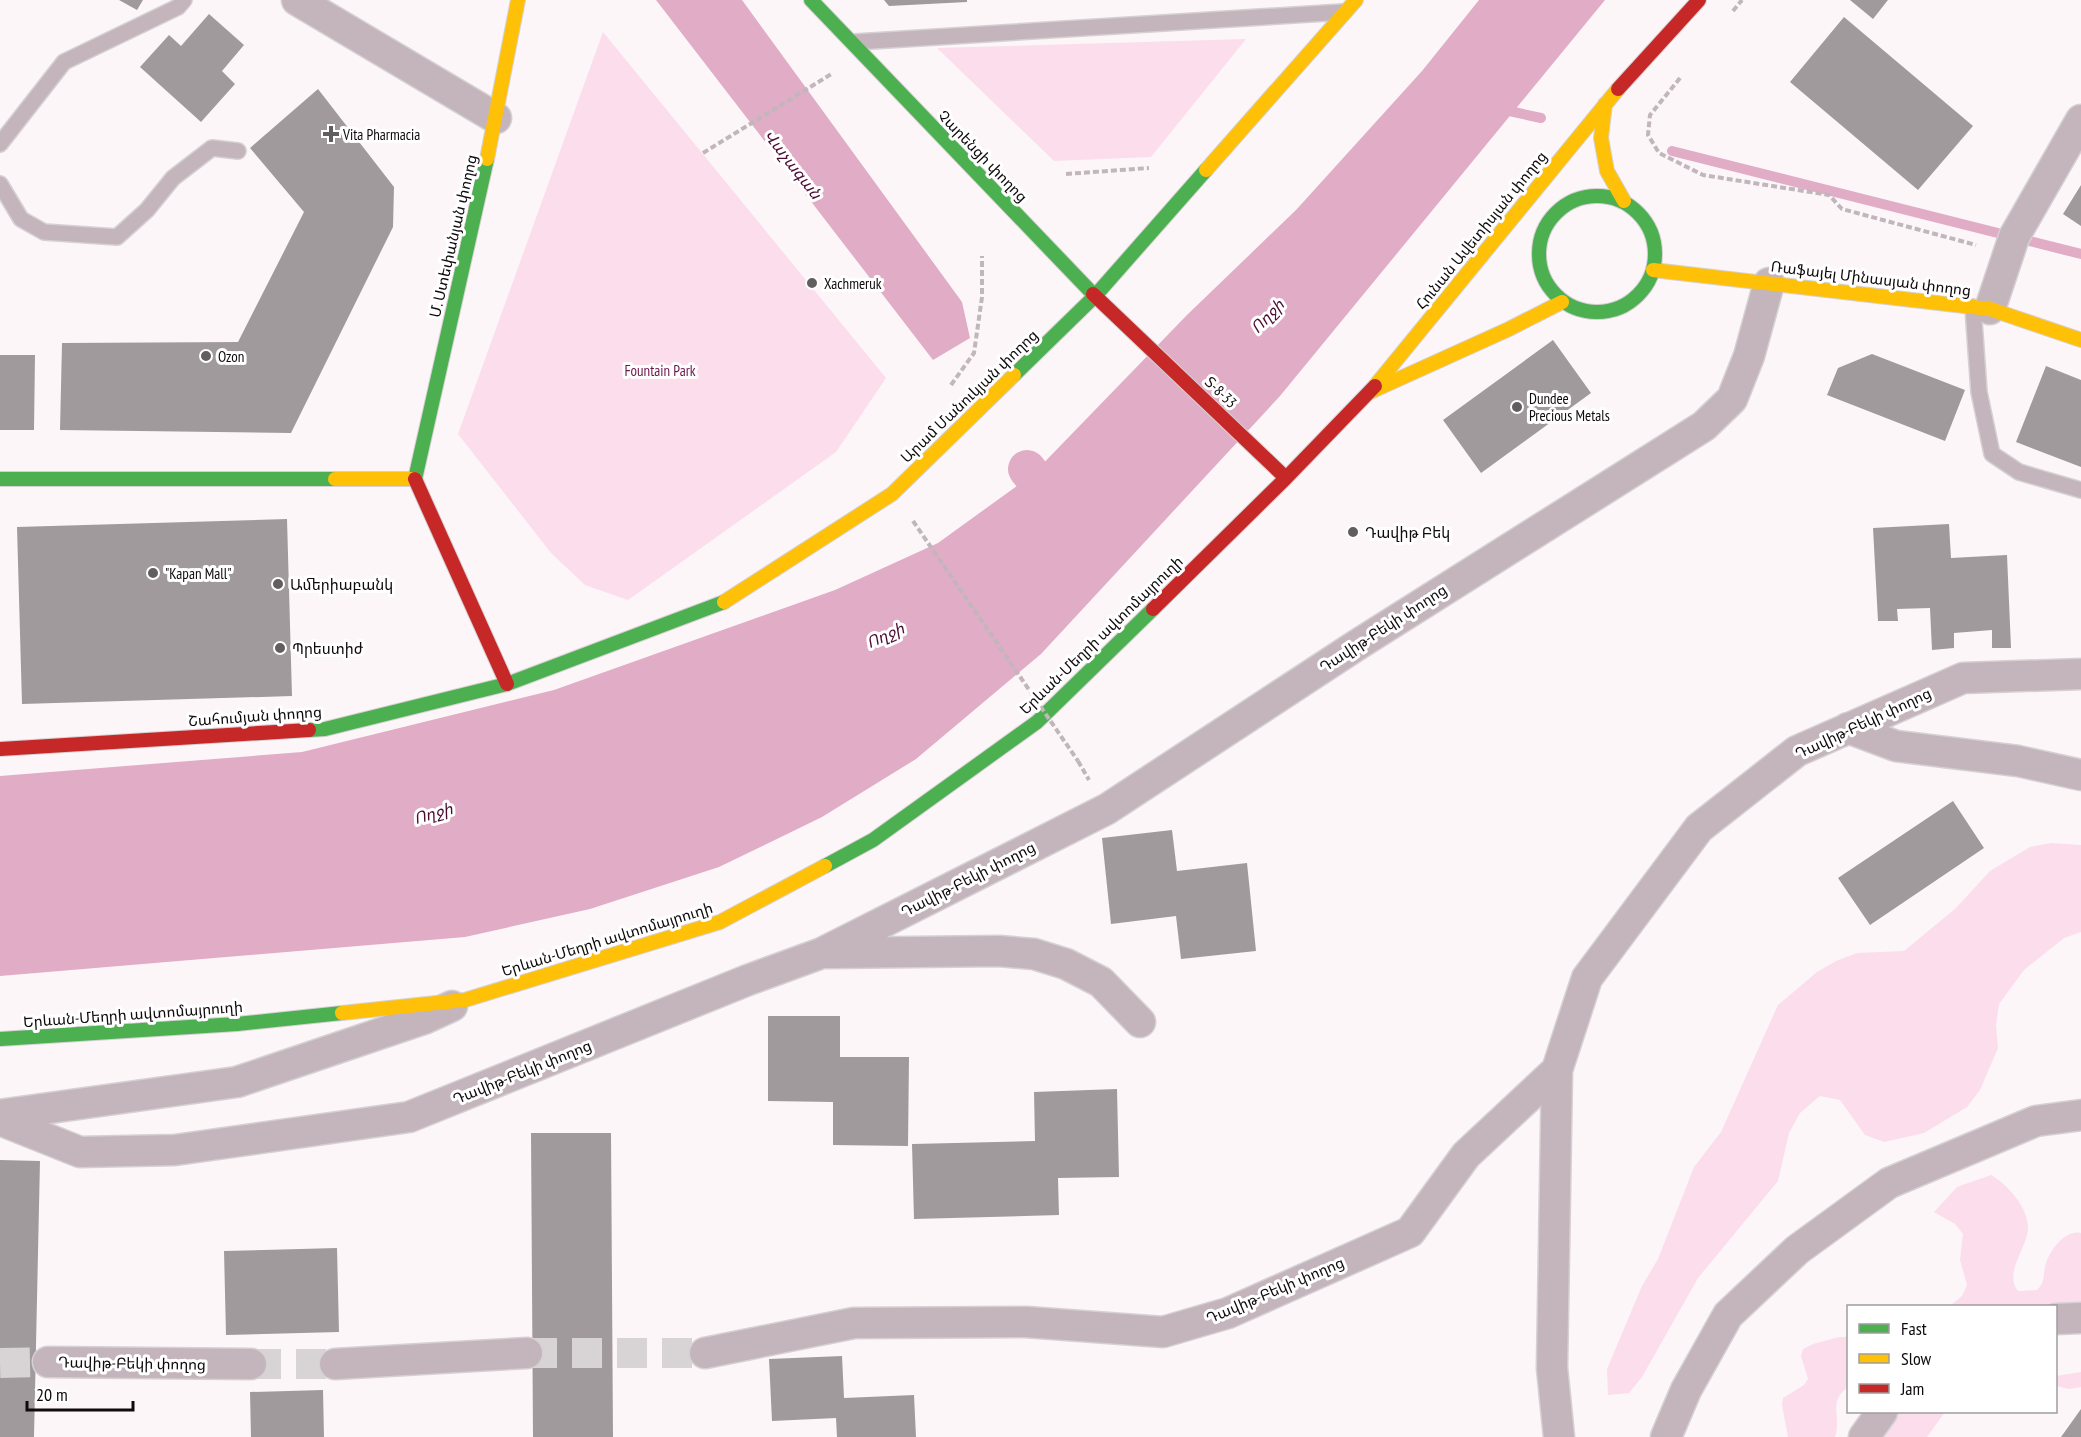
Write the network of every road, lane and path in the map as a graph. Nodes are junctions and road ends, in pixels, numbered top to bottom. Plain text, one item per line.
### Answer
1 (184, 0) edge
2 (297, 0) edge
3 (518, 0) edge
4 (811, 0) edge
5 (1699, 0) edge
6 (1742, 0) edge
7 (1351, 6) edge
8 (1728, 18) dead end
9 (851, 42) junction
10 (863, 55) junction
11 (1685, 71) dead end
12 (1605, 104) junction
13 (496, 118) junction
14 (2081, 120) edge
15 (0, 144) edge
16 (238, 151) dead end
17 (703, 153) dead end
18 (1149, 168) dead end
19 (1066, 174) dead end
20 (0, 184) edge
21 (1624, 201) junction
22 (2008, 254) junction
23 (982, 256) dead end
24 (1653, 270) junction
25 (1769, 283) junction
26 (1095, 296) junction
27 (1562, 302) junction
28 (1982, 308) junction
29 (1133, 331) joint
30 (2081, 340) edge
31 (949, 388) dead end
32 (1370, 392) junction
33 (1286, 478) junction
34 (0, 479) edge
35 (415, 479) junction
36 (2081, 490) edge
37 (913, 521) dead end
38 (2081, 674) edge
39 (507, 684) junction
40 (1848, 729) junction
41 (0, 749) edge
42 (1078, 761) dead end
43 (2081, 775) edge
44 (822, 953) junction
45 (465, 1000) junction
46 (1140, 1022) dead end
47 (0, 1039) edge
48 (1557, 1070) junction
49 (2081, 1115) edge
50 (0, 1118) edge
51 (2081, 1318) edge
52 (2057, 1319) edge
53 (527, 1353) tunnel mouth
54 (705, 1353) tunnel mouth
55 (48, 1362) tunnel mouth
56 (251, 1364) tunnel mouth
57 (335, 1364) tunnel mouth
58 (1881, 1413) edge
59 (1559, 1437) edge
60 (1666, 1437) edge
61 (1864, 1437) edge

1 - 15 lane
2 - 13 street
3 - 13 main road, Մ. Ստեփանյան փողոց
4 - 9 main road, Չարենցի փողոց / Տ-8-33
5 - 12 main road, Հունան Ավետիսյան փողոց
6 - 8 path
7 - 9 lane
7 - 26 main road, Արամ Մանուկյան փողոց
9 - 10 main road, Չարենցի փողոց / Տ-8-33
10 - 17 path
10 - 26 main road, Չարենցի փողոց / Տ-8-33
11 - 22 path
12 - 21 main road
12 - 32 main road, Հունան Ավետիսյան փողոց
13 - 35 main road, Մ. Ստեփանյան փողոց
14 - 22 street
16 - 20 lane
18 - 19 path
21 - 24 main road
21 - 27 main road
22 - 28 street
23 - 31 path
24 - 25 main road, Ռաֆայել Մինասյան փողոց
24 - 27 main road
25 - 28 main road, Ռաֆայել Մինասյան փողոց
25 - 44 street, Դավիթ-Բեկի փողոց
26 - 29 main road, Չարենցի փողոց / Տ-8-33
26 - 39 main road, Արամ Մանուկյան փողոց
27 - 32 main road
28 - 30 main road, Ռաֆայել Մինասյան փողոց
28 - 36 lane
29 - 33 main road, Տ-8-33 / Տ-8-33
32 - 33 main road, Հունան Ավետիսյան փողոց
33 - 45 main road, Երևան-Մեղրի ավտոմայրուղի
34 - 35 main road
35 - 39 main road
37 - 42 path, bridge
38 - 40 street, Դավիթ-Բեկի փողոց
39 - 41 main road, Շահումյան փողոց
40 - 43 street
40 - 48 street, Դավիթ-Բեկի փողոց
44 - 46 street
44 - 50 street, Դավիթ-Բեկի փողոց
45 - 47 main road, Երևան-Մեղրի ավտոմայրուղի
45 - 50 street, Դավիթ-Բեկի փողոց
48 - 54 street, Դավիթ-Բեկի փողոց
48 - 59 street, Դավիթ-Բեկի փողոց
49 - 60 street
51 - 52 street
53 - 57 street
55 - 56 street, Դավիթ-Բեկի փողոց
58 - 61 street

